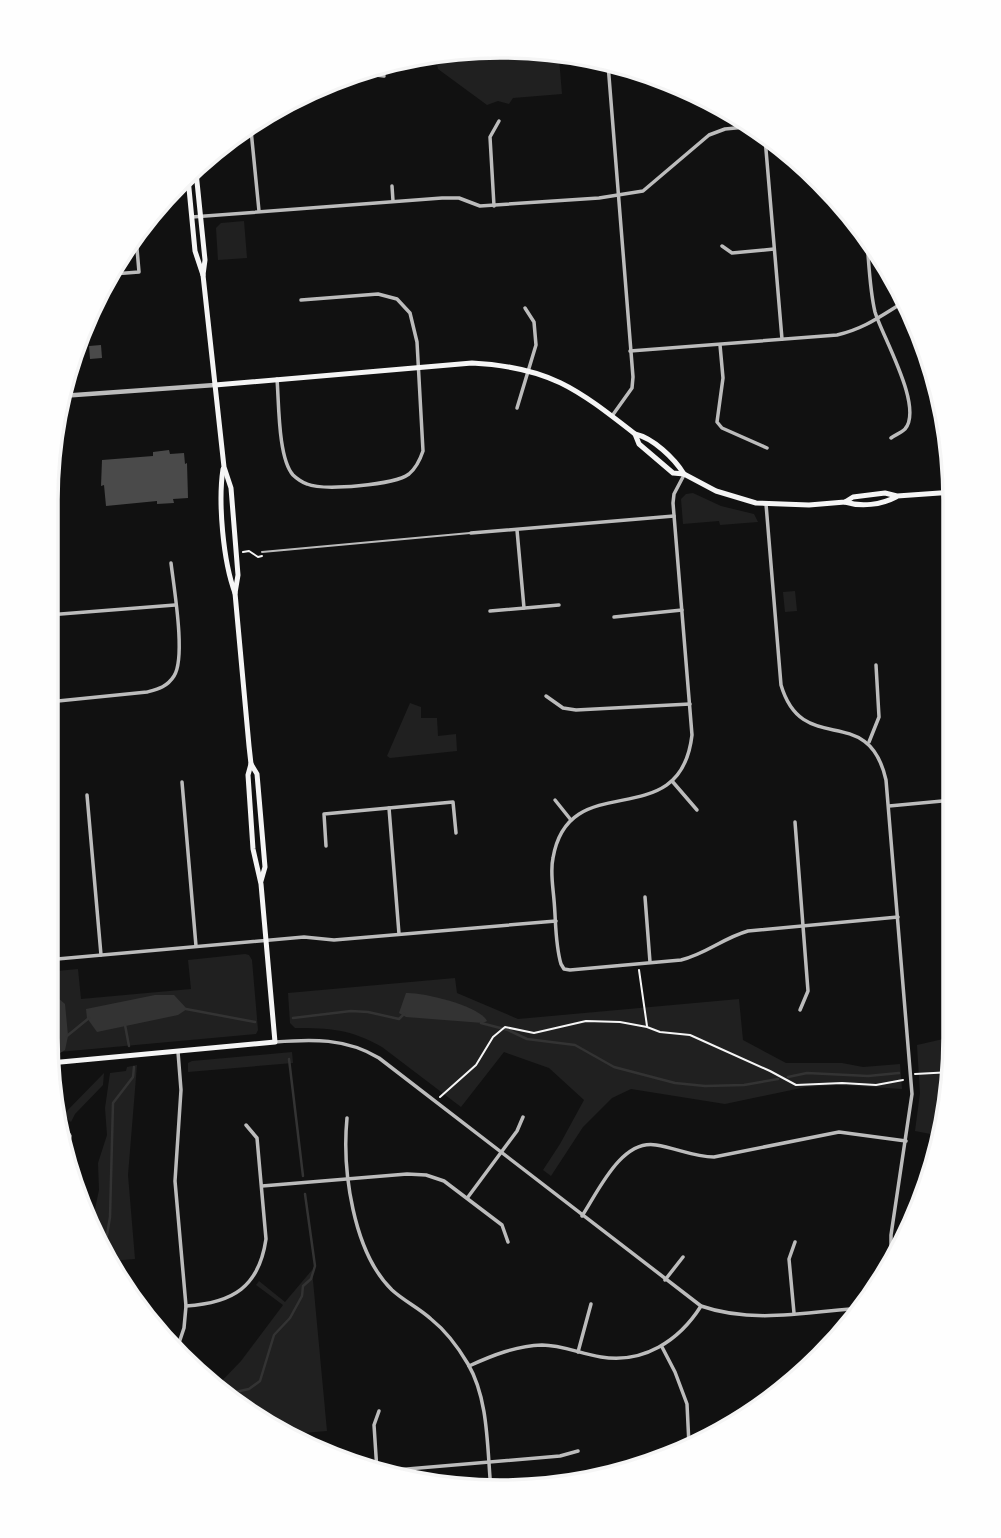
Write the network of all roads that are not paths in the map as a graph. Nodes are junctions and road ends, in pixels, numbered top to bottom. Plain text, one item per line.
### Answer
1 (609, 71) edge
2 (378, 75) edge
3 (384, 76) dead end
4 (499, 121) dead end
5 (739, 128) edge
6 (251, 135) edge
7 (766, 146) edge
8 (197, 178) edge
9 (189, 185) edge
10 (392, 186) dead end
11 (617, 196) junction
12 (393, 201) junction
13 (494, 206) junction
14 (259, 212) junction
15 (202, 216) junction
16 (192, 217) junction
17 (722, 246) dead end
18 (137, 248) edge
19 (774, 249) junction
20 (868, 254) edge
21 (120, 273) edge
22 (203, 275) junction
23 (301, 300) dead end
24 (899, 306) edge
25 (525, 308) dead end
26 (878, 320) junction
27 (782, 339) junction
28 (720, 345) junction
29 (631, 351) junction
30 (417, 368) junction
31 (529, 370) junction
32 (276, 379) junction
33 (215, 385) junction
34 (71, 395) edge
35 (517, 408) dead end
36 (612, 416) junction
37 (635, 434) junction
38 (891, 438) dead end
39 (767, 448) dead end
40 (224, 467) junction
41 (684, 474) junction
42 (943, 493) edge
43 (766, 504) junction
44 (674, 516) junction
45 (517, 530) junction
46 (471, 533) joint
47 (261, 552) road end
48 (171, 563) dead end
49 (235, 593) junction
50 (559, 604) dead end
51 (175, 605) junction
52 (524, 608) junction
53 (682, 610) junction
54 (490, 611) dead end
55 (58, 614) edge
56 (614, 617) dead end
57 (876, 665) dead end
58 (546, 696) dead end
59 (58, 701) edge
60 (690, 704) junction
61 (869, 742) junction
62 (251, 764) junction
63 (672, 781) junction
64 (182, 782) dead end
65 (87, 795) dead end
66 (555, 800) dead end
67 (943, 801) edge
68 (888, 806) junction
69 (389, 808) junction
70 (697, 810) dead end
71 (571, 820) junction
72 (795, 822) dead end
73 (456, 833) dead end
74 (326, 846) dead end
75 (261, 884) junction
76 (645, 897) dead end
77 (898, 917) junction
78 (556, 921) junction
79 (804, 926) junction
80 (399, 934) junction
81 (266, 940) junction
82 (196, 946) junction
83 (101, 955) junction
84 (58, 959) edge
85 (650, 962) junction
86 (800, 1010) dead end
87 (275, 1042) junction
88 (178, 1052) junction
89 (59, 1062) edge
90 (523, 1117) dead end
91 (348, 1118) dead end
92 (246, 1125) dead end
93 (906, 1141) junction
94 (501, 1154) junction
95 (350, 1179) junction
96 (262, 1186) junction
97 (468, 1197) junction
98 (582, 1216) junction
99 (508, 1242) dead end
100 (796, 1242) dead end
101 (891, 1246) edge
102 (683, 1257) dead end
103 (665, 1280) junction
104 (591, 1304) dead end
105 (186, 1306) junction
106 (701, 1306) junction
107 (850, 1309) edge
108 (794, 1313) junction
109 (179, 1342) edge
110 (662, 1347) junction
111 (578, 1352) junction
112 (469, 1366) junction
113 (379, 1411) dead end
114 (689, 1438) edge
115 (578, 1451) dead end
116 (488, 1461) junction
117 (375, 1462) edge
118 (403, 1469) edge
119 (490, 1480) edge

1 - 11 street
2 - 3 street
4 - 13 street
5 - 11 street
6 - 14 street
7 - 19 street
8 - 15 main road
9 - 16 main road
10 - 12 street
11 - 13 street
11 - 29 street
12 - 13 street
12 - 14 street
14 - 15 street
15 - 16 street
15 - 22 main road
16 - 22 main road
17 - 19 street
18 - 21 street
19 - 27 street
20 - 26 street
22 - 33 main road
23 - 30 street
24 - 26 street
25 - 31 street
26 - 27 street
26 - 38 street
27 - 28 street
28 - 29 street
28 - 39 street
29 - 36 street
30 - 31 main road
30 - 32 main road
30 - 32 street
31 - 35 street
31 - 36 main road
32 - 33 main road
33 - 34 street
33 - 40 main road
36 - 37 main road
37 - 41 main road
37 - 41 main road
40 - 49 main road
40 - 49 main road
41 - 43 main road
41 - 44 street
42 - 43 main road
43 - 61 street
44 - 45 street
44 - 53 street
45 - 46 street
45 - 52 street
46 - 47 lane
48 - 51 street
49 - 62 main road
50 - 52 street
51 - 55 street
51 - 59 street
52 - 54 street
53 - 56 street
53 - 60 street
57 - 61 street
58 - 60 street
60 - 63 street
61 - 68 street
62 - 75 main road
62 - 75 main road
63 - 70 street
63 - 71 street
64 - 82 street
65 - 83 street
66 - 71 street
67 - 68 street
68 - 77 street
69 - 73 street
69 - 74 street
69 - 80 street
71 - 78 street
72 - 79 street
75 - 81 main road
76 - 85 street
77 - 79 street
77 - 93 street
78 - 80 street
78 - 85 street
79 - 85 street
79 - 86 street
80 - 81 street
81 - 82 street
81 - 87 main road
82 - 83 street
83 - 84 street
87 - 88 main road
87 - 94 street
88 - 89 main road
88 - 105 street
90 - 94 street
91 - 95 street
92 - 96 street
93 - 98 street
93 - 101 street
94 - 97 street
94 - 98 street
95 - 96 street
95 - 97 street
95 - 112 street
96 - 105 street
97 - 99 street
98 - 103 street
100 - 108 street
102 - 103 street
103 - 106 street
104 - 111 street
105 - 109 street
106 - 108 street
106 - 110 street
107 - 108 street
110 - 111 street
110 - 114 street
111 - 112 street
112 - 116 street
113 - 117 street
115 - 116 street
116 - 118 street
116 - 119 street

